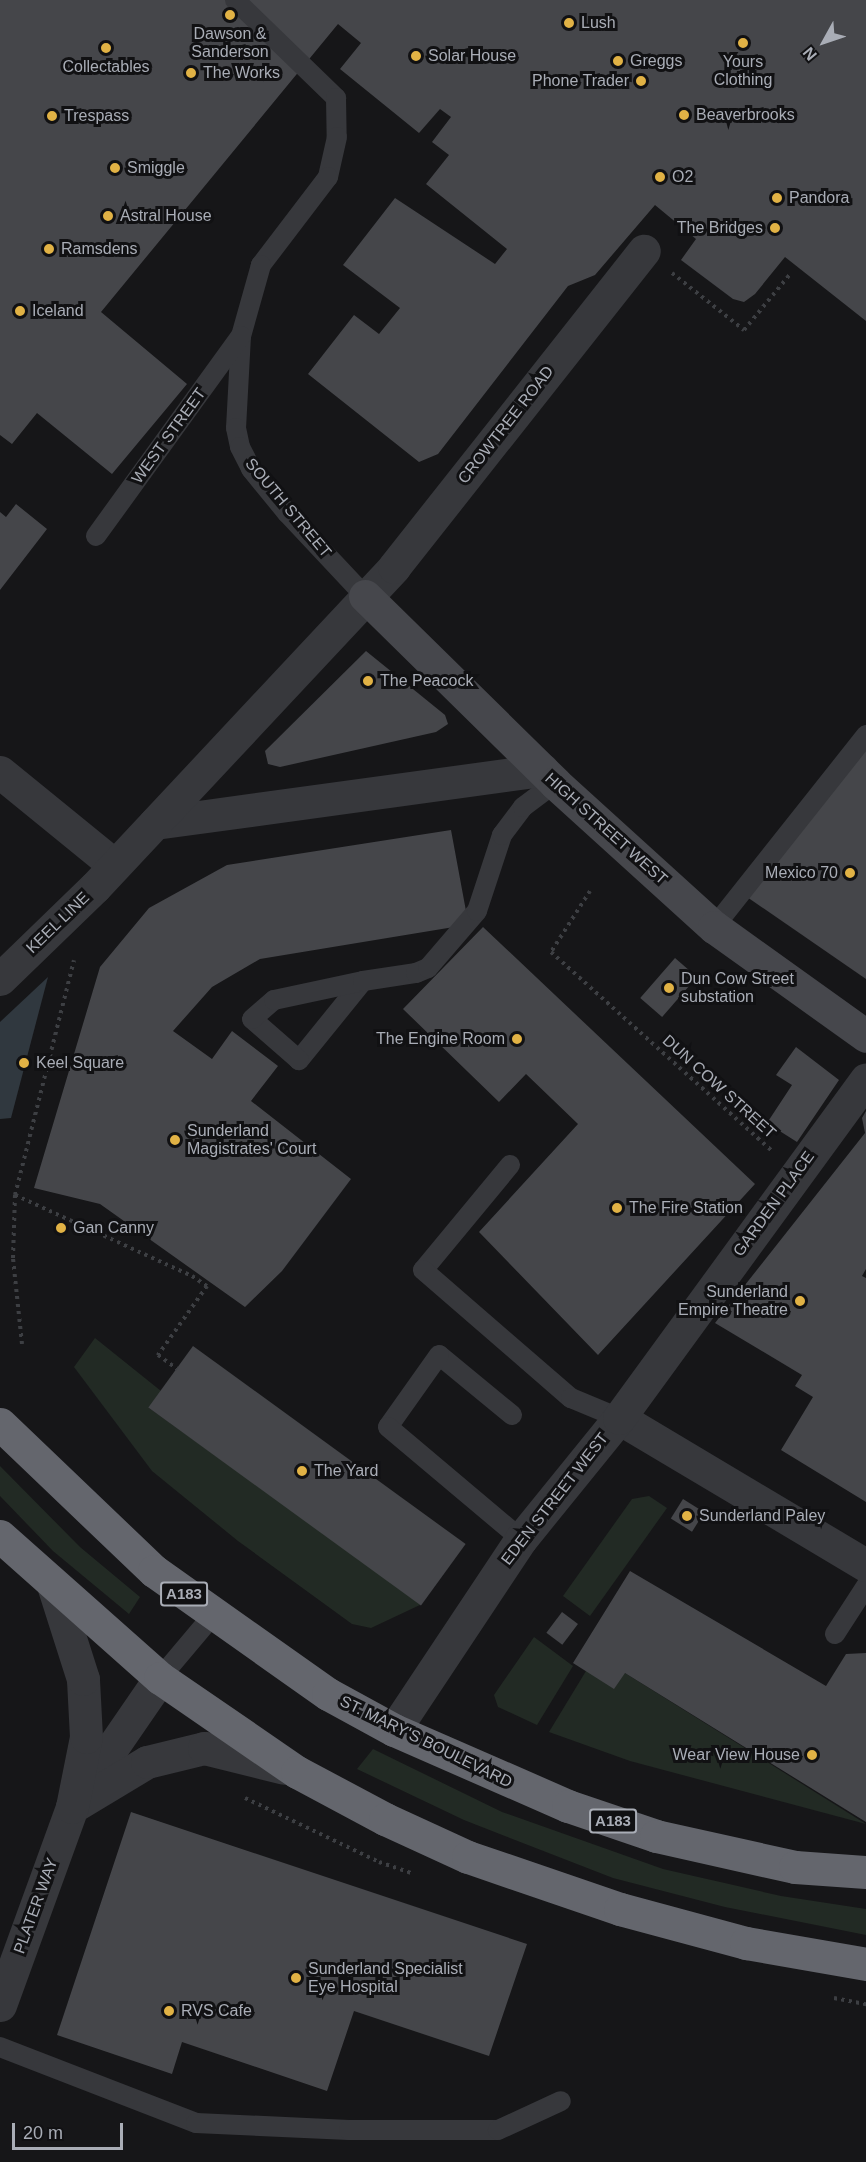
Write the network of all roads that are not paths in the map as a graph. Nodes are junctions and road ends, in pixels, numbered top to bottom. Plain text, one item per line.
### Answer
1 (235, 0) edge
2 (644, 251) road end
3 (241, 336) junction
4 (96, 536) dead end
5 (365, 596) junction
6 (866, 735) edge
7 (0, 772) edge
8 (549, 777) junction
9 (155, 823) junction
10 (114, 865) junction
11 (714, 927) junction
12 (0, 979) edge
13 (363, 981) junction
14 (866, 1036) edge
15 (866, 1079) edge
16 (510, 1165) dead end
17 (512, 1415) dead end
18 (620, 1418) junction
19 (0, 1424) edge
20 (0, 1536) edge
21 (521, 1539) junction
22 (866, 1565) edge
23 (866, 1586) edge
24 (54, 1588) junction
25 (213, 1615) junction
26 (835, 1634) dead end
27 (160, 1678) junction
28 (394, 1730) junction
29 (297, 1772) junction
30 (72, 1807) junction
31 (866, 1872) edge
32 (866, 1964) edge
33 (0, 2005) edge
34 (0, 2047) edge
35 (561, 2101) dead end

1 - 3 lane
2 - 5 street, CROWTREE ROAD
3 - 4 lane, WEST STREET
3 - 5 lane, SOUTH STREET
5 - 8 street
5 - 9 street, CROWTREE ROAD
6 - 11 lane
7 - 10 street
8 - 9 street, HIGH STREET WEST
8 - 11 street, HIGH STREET WEST
8 - 13 lane
9 - 10 street, KEEL LINE
10 - 12 street, KEEL LINE
11 - 14 street, HIGH STREET WEST
13 - 13 lane
15 - 18 street, GARDEN PLACE
16 - 18 lane
17 - 21 lane
18 - 21 street, EDEN STREET WEST
18 - 22 street, EDEN STREET WEST
19 - 25 highway, ST. MARY'S BOULEVARD / A183
20 - 24 highway
21 - 28 street, EDEN STREET WEST
23 - 26 lane
24 - 27 highway
24 - 30 street
25 - 27 lane
25 - 28 highway, ST. MARY'S BOULEVARD / A183
27 - 29 highway
27 - 30 street
28 - 31 highway, ST. MARY'S BOULEVARD / A183
29 - 30 street
29 - 32 highway
30 - 33 street, PLATER WAY
34 - 35 lane

